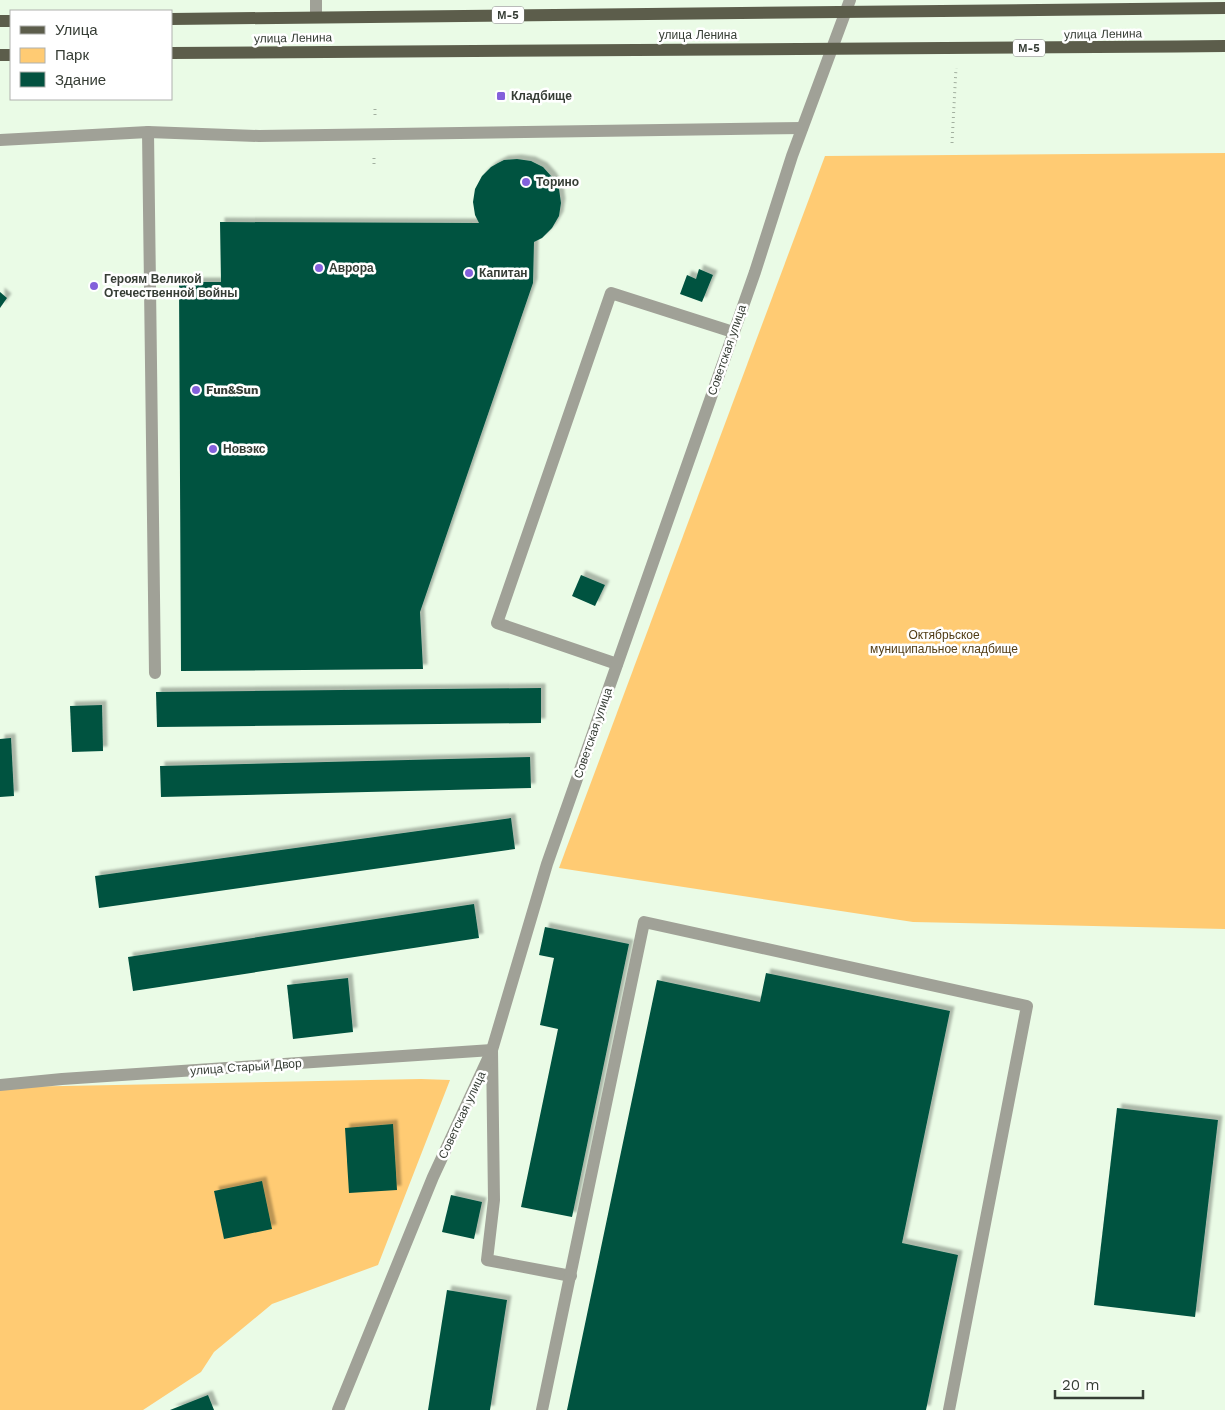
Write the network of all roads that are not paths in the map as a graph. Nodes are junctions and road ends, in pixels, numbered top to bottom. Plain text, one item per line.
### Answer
1 (316, 0) edge
2 (1134, 4) edge
3 (847, 6) edge
4 (1225, 8) edge
5 (316, 17) junction
6 (172, 19) edge
7 (1225, 46) edge
8 (832, 48) junction
9 (172, 53) edge
10 (802, 128) junction
11 (148, 132) junction
12 (0, 140) edge
13 (733, 332) junction
14 (616, 664) junction
15 (155, 673) dead end
16 (492, 1050) junction
17 (0, 1085) edge
18 (570, 1276) junction
19 (338, 1410) edge
20 (542, 1410) edge
21 (950, 1410) edge

1 - 5 street
2 - 3 main road, улица Ленина / М-5
2 - 4 main road, улица Ленина / М-5
3 - 5 main road, улица Ленина / М-5
3 - 8 street, Советская улица
5 - 6 main road, улица Ленина / М-5
7 - 8 main road, улица Ленина / М-5
8 - 9 main road, улица Ленина / М-5
8 - 10 street, Советская улица
10 - 11 street
10 - 13 street, Советская улица
11 - 12 street
11 - 15 street
13 - 14 street, Советская улица
13 - 14 street
14 - 16 street, Советская улица
16 - 17 street, улица Старый Двор
16 - 18 street
16 - 19 street, Советская улица
18 - 20 street
18 - 21 street

